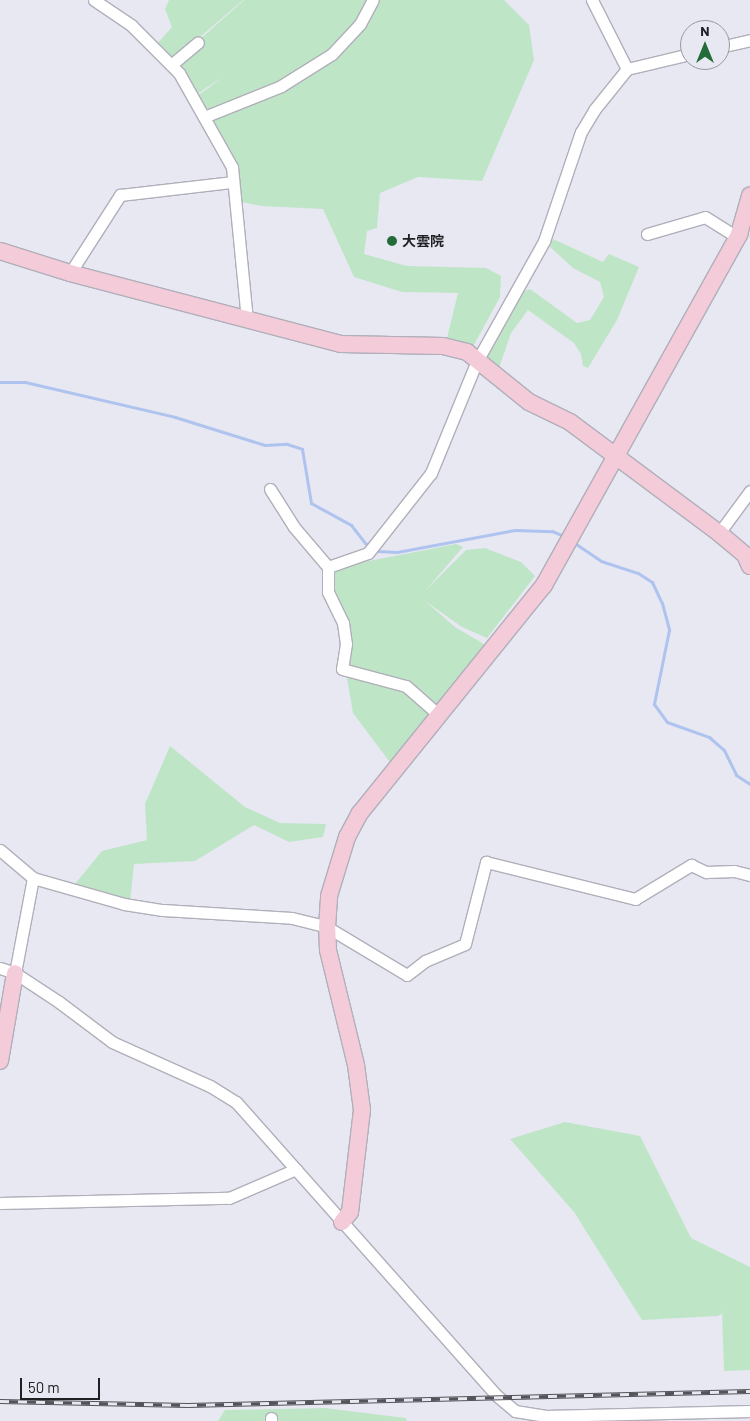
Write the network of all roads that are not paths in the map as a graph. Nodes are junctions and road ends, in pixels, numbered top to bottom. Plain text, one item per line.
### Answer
1 (94, 0) edge
2 (373, 0) edge
3 (592, 0) edge
4 (750, 40) edge
5 (198, 42) dead end
6 (730, 45) edge
7 (680, 56) edge
8 (171, 65) junction
9 (627, 69) junction
10 (204, 116) junction
11 (233, 182) junction
12 (750, 196) edge
13 (647, 234) dead end
14 (737, 237) junction
15 (0, 251) edge
16 (70, 273) junction
17 (247, 319) junction
18 (477, 360) junction
19 (614, 455) junction
20 (270, 489) dead end
21 (750, 491) edge
22 (719, 534) junction
23 (750, 566) edge
24 (328, 567) junction
25 (439, 715) junction
26 (0, 850) edge
27 (750, 874) edge
28 (33, 878) junction
29 (327, 928) junction
30 (8, 970) edge
31 (2, 1031) edge
32 (0, 1061) edge
33 (296, 1169) junction
34 (0, 1203) edge
35 (342, 1222) junction
36 (750, 1411) edge
37 (545, 1419) edge

1 - 8 street
2 - 10 street
3 - 9 street
4 - 6 street
5 - 8 street
7 - 9 street
8 - 10 street
9 - 18 street
10 - 11 street
11 - 16 street
11 - 17 street
12 - 14 street
13 - 14 street
14 - 19 street
15 - 16 street
16 - 17 street
17 - 18 street
18 - 19 street
18 - 24 street
19 - 22 street
19 - 25 street
20 - 24 street
21 - 22 street
22 - 23 street
24 - 25 street
25 - 29 street
26 - 28 street
27 - 29 street
28 - 29 street
28 - 30 street
29 - 35 street
30 - 31 street
30 - 33 street
31 - 32 street
33 - 34 street
33 - 35 street
35 - 37 street
36 - 37 street

